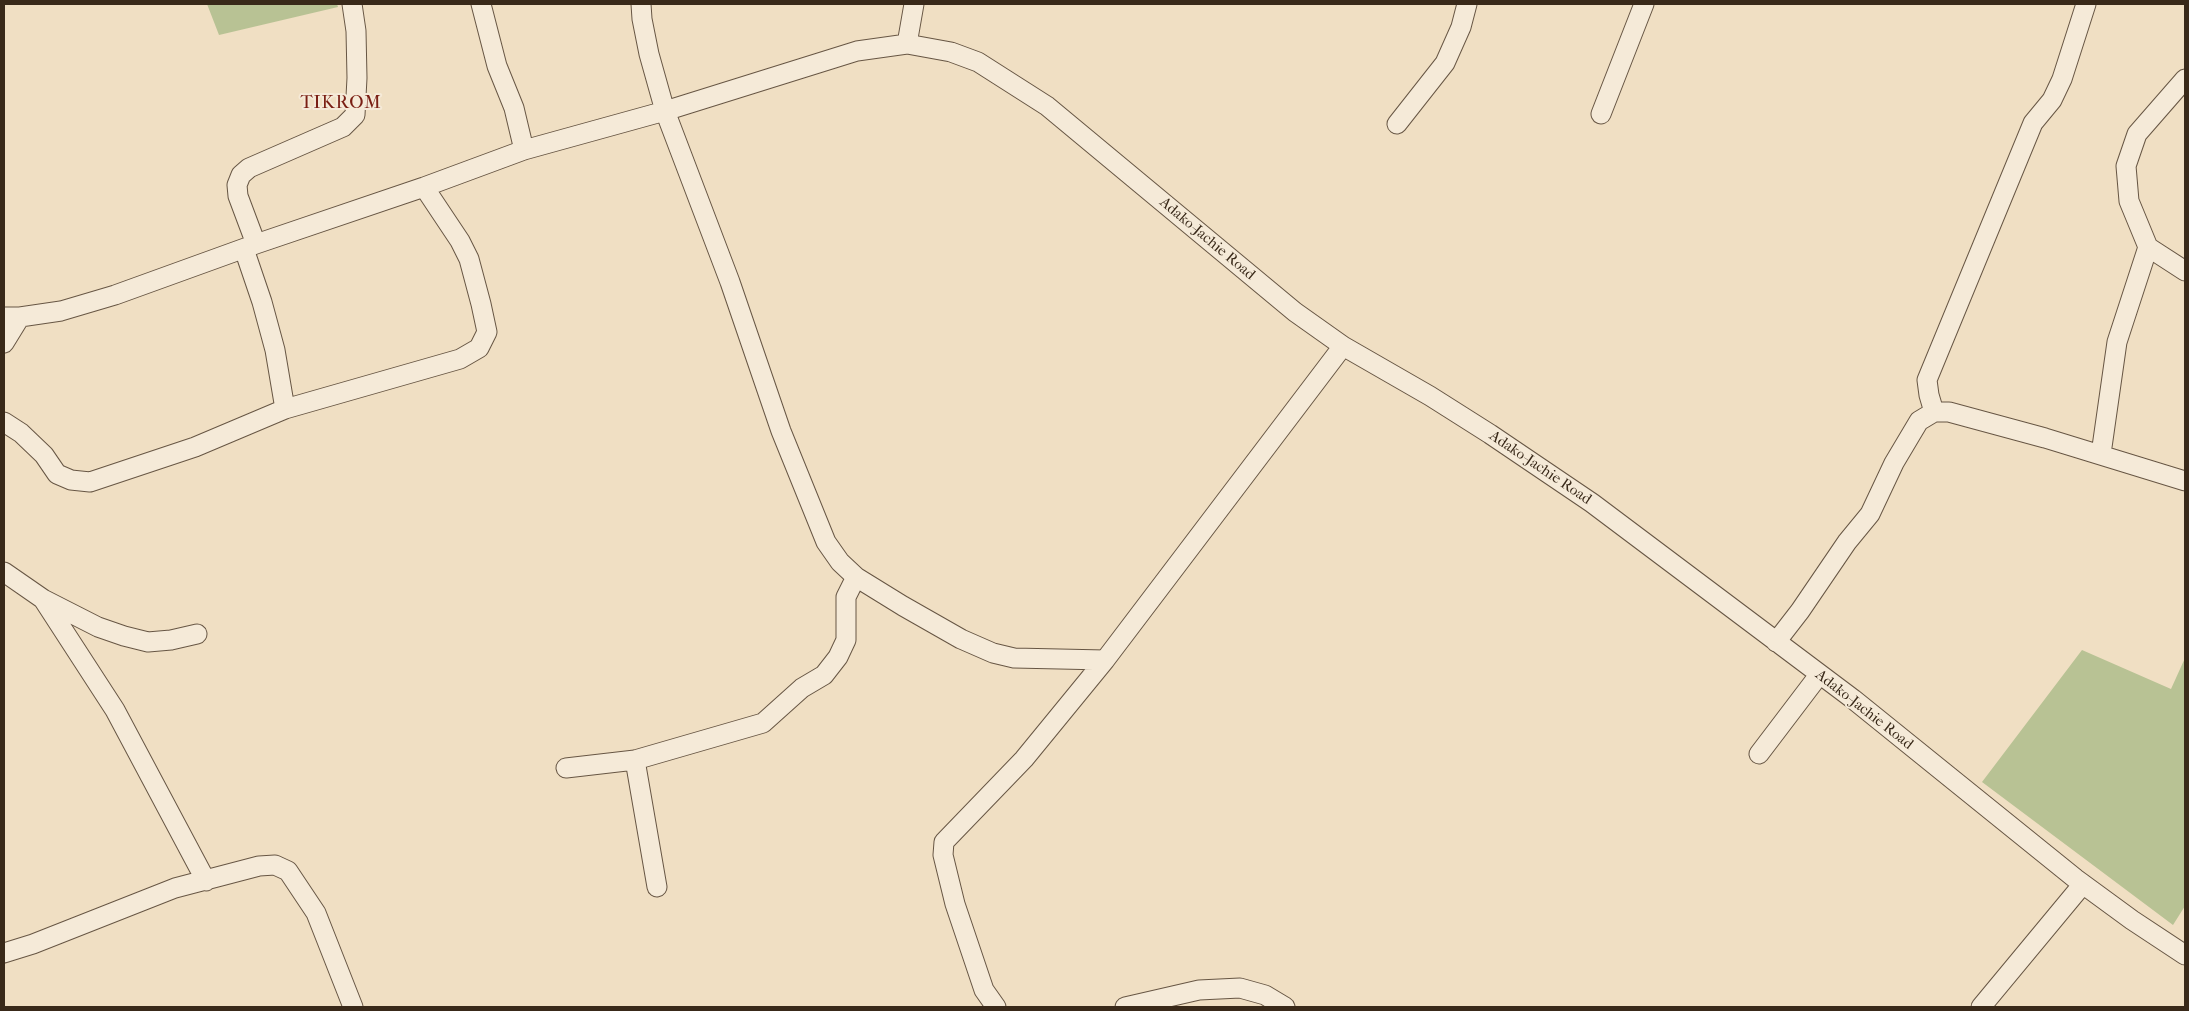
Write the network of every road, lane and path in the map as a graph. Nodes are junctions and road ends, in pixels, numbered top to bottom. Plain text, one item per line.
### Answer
1 (352, 4) edge
2 (481, 4) edge
3 (641, 4) edge
4 (914, 4) edge
5 (1467, 4) edge
6 (1644, 4) edge
7 (2086, 4) edge
8 (907, 44) junction
9 (2185, 79) edge
10 (665, 111) junction
11 (1601, 114) dead end
12 (1397, 124) dead end
13 (524, 150) junction
14 (424, 187) junction
15 (250, 246) junction
16 (2148, 247) junction
17 (2185, 271) edge
18 (12, 317) edge
19 (4, 342) edge
20 (1343, 346) junction
21 (285, 409) junction
22 (1934, 412) junction
23 (4, 422) edge
24 (2101, 454) junction
25 (2185, 481) edge
26 (4, 572) edge
27 (856, 577) junction
28 (43, 599) junction
29 (197, 634) dead end
30 (1776, 642) junction
31 (1105, 660) junction
32 (1819, 675) junction
33 (1759, 754) dead end
34 (635, 760) junction
35 (566, 768) dead end
36 (206, 881) junction
37 (2083, 884) junction
38 (657, 887) dead end
39 (4, 953) edge
40 (2185, 955) edge
41 (353, 1007) edge
42 (996, 1007) edge
43 (1125, 1007) edge
44 (1285, 1007) edge
45 (1981, 1007) edge

1 - 15 street
2 - 13 street
3 - 10 street
4 - 8 street
5 - 12 street
6 - 11 street
7 - 22 street
8 - 10 street, Adako-Jachie Road
8 - 20 street, Adako-Jachie Road
9 - 16 street
10 - 13 street, Adako-Jachie Road
10 - 27 street
13 - 14 street, Adako-Jachie Road
14 - 15 street, Adako-Jachie Road
14 - 21 street
15 - 18 street, Adako-Jachie Road
15 - 21 street
16 - 17 street
16 - 24 street
18 - 19 street
20 - 30 street, Adako-Jachie Road
20 - 31 street
21 - 23 street
22 - 24 street
22 - 30 street
24 - 25 street
26 - 28 street
27 - 31 street
27 - 34 street
28 - 29 street
28 - 36 street
30 - 32 street, Adako-Jachie Road
31 - 42 street
32 - 33 street
32 - 37 street, Adako-Jachie Road
34 - 35 street
34 - 38 street
36 - 39 street
36 - 41 street
37 - 40 street, Adako-Jachie Road
37 - 45 street
43 - 44 street

